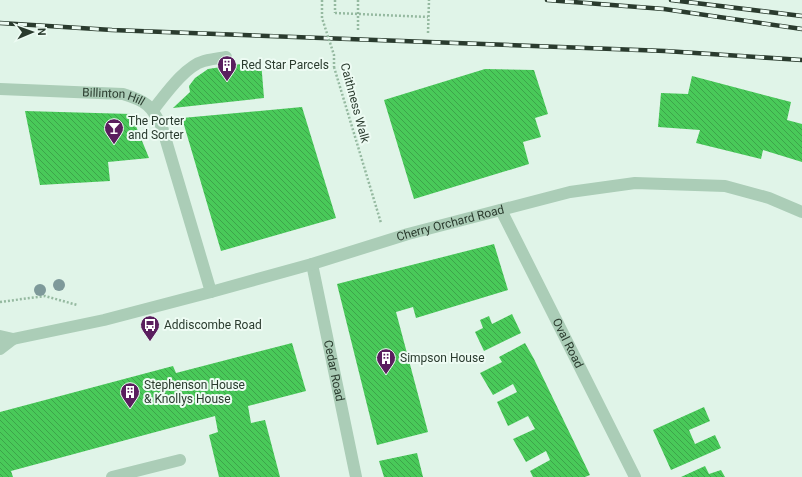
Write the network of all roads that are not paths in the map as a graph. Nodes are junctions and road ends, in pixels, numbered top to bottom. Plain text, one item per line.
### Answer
1 (226, 57) dead end
2 (0, 89) edge
3 (153, 110) junction
4 (501, 210) junction
5 (802, 212) edge
6 (312, 264) junction
7 (211, 292) junction
8 (0, 336) edge
9 (13, 339) junction
10 (0, 349) edge
11 (180, 460) dead end
12 (112, 477) edge
13 (356, 477) edge
14 (635, 477) edge

1 - 3 street
2 - 3 street, Billinton Hill
3 - 7 street, Billinton Hill
4 - 5 street, Cherry Orchard Road
4 - 6 street, Cherry Orchard Road
4 - 14 street, Oval Road
6 - 7 street, Cherry Orchard Road
6 - 13 street, Cedar Road
7 - 9 street, Cherry Orchard Road
8 - 9 street, Cherry Orchard Road
9 - 10 street, Cherry Orchard Road
11 - 12 street

